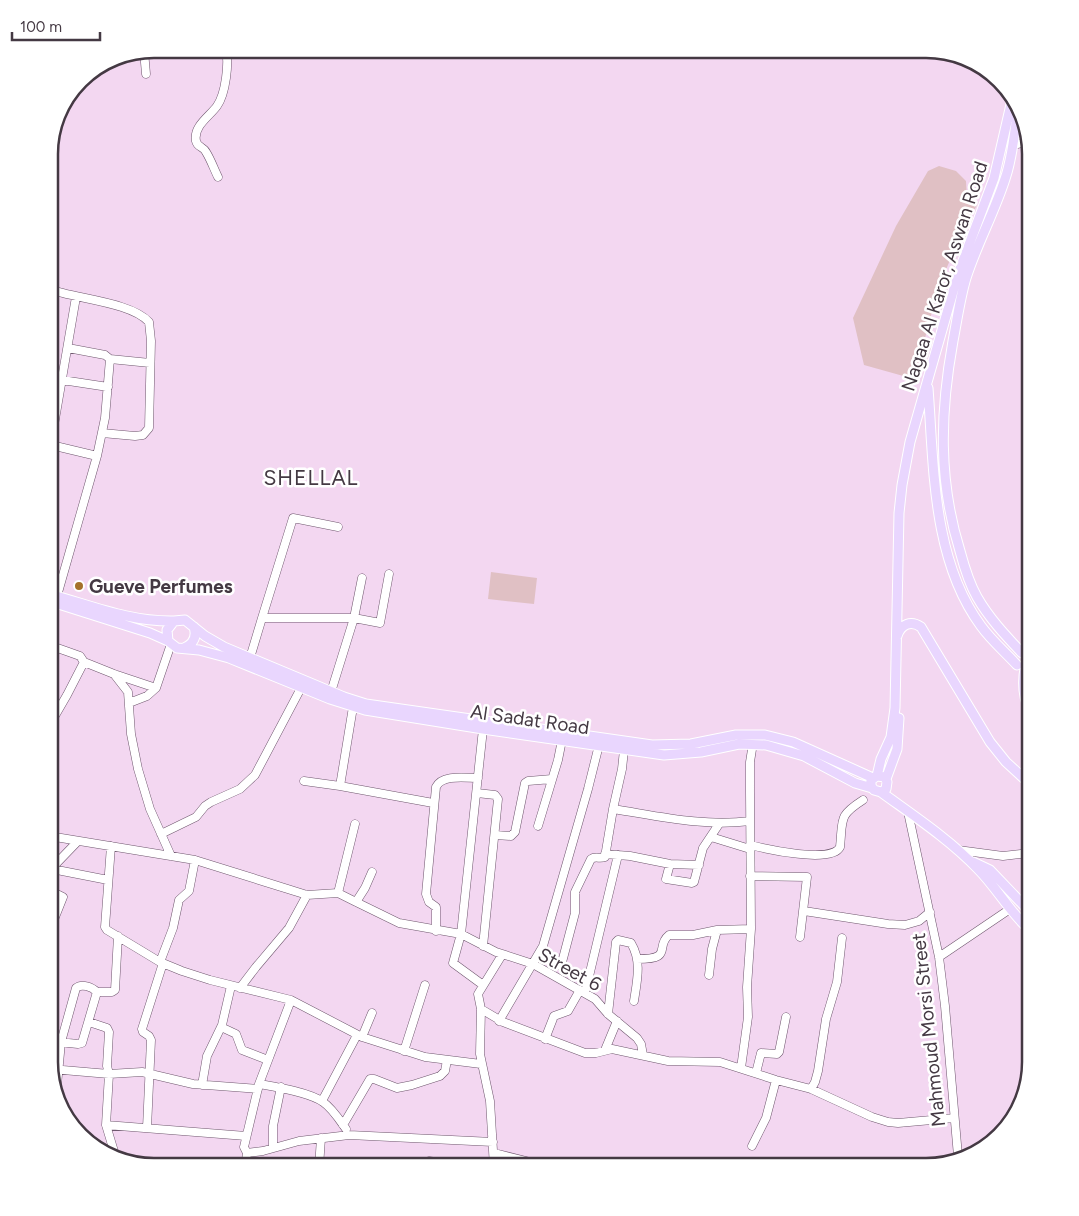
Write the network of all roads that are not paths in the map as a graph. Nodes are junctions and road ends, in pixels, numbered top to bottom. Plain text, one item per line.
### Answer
1 (145, 58) edge
2 (227, 58) edge
3 (146, 74) dead end
4 (1010, 108) edge
5 (1016, 123) edge
6 (1001, 143) junction
7 (1021, 143) edge
8 (1013, 146) junction
9 (218, 177) dead end
10 (58, 292) edge
11 (76, 297) junction
12 (68, 348) junction
13 (110, 359) junction
14 (150, 363) junction
15 (58, 380) edge
16 (61, 380) junction
17 (927, 380) junction
18 (108, 387) junction
19 (58, 396) edge
20 (102, 433) junction
21 (58, 447) edge
22 (97, 456) junction
23 (338, 527) dead end
24 (389, 574) dead end
25 (58, 576) edge
26 (362, 578) dead end
27 (58, 599) edge
28 (58, 600) edge
29 (262, 618) junction
30 (354, 618) junction
31 (174, 621) junction
32 (194, 627) junction
33 (896, 639) junction
34 (169, 642) junction
35 (184, 648) junction
36 (58, 649) edge
37 (1022, 649) edge
38 (250, 658) junction
39 (84, 662) junction
40 (1017, 665) dead end
41 (114, 674) junction
42 (156, 688) junction
43 (302, 688) junction
44 (331, 692) junction
45 (896, 700) junction
46 (129, 703) junction
47 (353, 707) junction
48 (58, 710) edge
49 (483, 730) junction
50 (562, 740) junction
51 (753, 743) junction
52 (599, 745) junction
53 (624, 750) junction
54 (881, 759) junction
55 (855, 769) junction
56 (875, 777) junction
57 (1022, 777) edge
58 (478, 778) junction
59 (552, 779) junction
60 (886, 779) junction
61 (304, 781) dead end
62 (340, 786) junction
63 (872, 788) junction
64 (881, 792) junction
65 (477, 793) junction
66 (863, 800) dead end
67 (433, 803) junction
68 (613, 809) junction
69 (908, 812) junction
70 (750, 822) junction
71 (355, 824) dead end
72 (718, 824) junction
73 (538, 826) dead end
74 (161, 834) junction
75 (495, 835) junction
76 (712, 837) junction
77 (58, 838) edge
78 (78, 841) junction
79 (111, 846) junction
80 (750, 847) junction
81 (958, 850) junction
82 (605, 854) junction
83 (618, 855) junction
84 (1022, 855) edge
85 (171, 856) junction
86 (195, 860) junction
87 (58, 862) edge
88 (970, 862) junction
89 (670, 864) junction
90 (699, 865) junction
91 (58, 871) edge
92 (372, 872) dead end
93 (750, 876) junction
94 (108, 880) junction
95 (338, 893) junction
96 (58, 894) edge
97 (307, 895) junction
98 (356, 902) junction
99 (1022, 904) edge
100 (1010, 909) junction
101 (58, 910) edge
102 (804, 910) junction
103 (930, 912) junction
104 (1022, 922) edge
105 (751, 929) junction
106 (717, 930) junction
107 (436, 931) junction
108 (461, 934) junction
109 (118, 936) junction
110 (800, 937) dead end
111 (842, 938) dead end
112 (483, 946) junction
113 (502, 955) junction
114 (939, 957) junction
115 (637, 959) junction
116 (162, 962) junction
117 (533, 964) junction
118 (561, 966) dead end
119 (709, 975) dead end
120 (425, 985) dead end
121 (483, 985) junction
122 (231, 986) junction
123 (240, 988) junction
124 (582, 991) junction
125 (97, 992) junction
126 (291, 1000) junction
127 (634, 1001) dead end
128 (481, 1009) junction
129 (372, 1013) dead end
130 (608, 1014) junction
131 (786, 1017) dead end
132 (499, 1020) junction
133 (617, 1021) junction
134 (88, 1022) junction
135 (221, 1027) junction
136 (360, 1036) junction
137 (545, 1039) junction
138 (58, 1042) edge
139 (61, 1042) junction
140 (605, 1050) junction
141 (404, 1051) junction
142 (58, 1054) edge
143 (643, 1055) junction
144 (268, 1060) junction
145 (447, 1060) junction
146 (481, 1064) junction
147 (741, 1068) junction
148 (58, 1069) edge
149 (149, 1073) junction
150 (756, 1073) junction
151 (109, 1074) junction
152 (776, 1080) junction
153 (202, 1085) junction
154 (258, 1086) junction
155 (281, 1088) junction
156 (811, 1089) junction
157 (322, 1101) junction
158 (954, 1118) junction
159 (106, 1125) junction
160 (343, 1125) junction
161 (147, 1128) junction
162 (349, 1134) junction
163 (246, 1136) junction
164 (321, 1138) junction
165 (493, 1142) junction
166 (752, 1146) dead end
167 (273, 1148) junction
168 (114, 1150) edge
169 (958, 1152) edge
170 (247, 1153) junction
171 (494, 1153) junction
172 (246, 1158) edge
173 (320, 1158) edge
174 (494, 1158) edge
175 (514, 1158) edge

1 - 3 street
2 - 9 street
4 - 6 main road, Nagaa Al Karor, Aswan Road
5 - 8 main road, Nagaa Al Karor, Aswan Road
6 - 8 main road
6 - 17 main road, Nagaa Al Karor, Aswan Road
7 - 8 street
8 - 37 main road, Nagaa Al Karor, Aswan Road
10 - 11 street
11 - 12 street
11 - 14 street
12 - 13 street
12 - 16 street
13 - 14 street
13 - 18 street
14 - 20 street
15 - 16 street
16 - 18 street
16 - 19 street
17 - 33 main road, Nagaa Al Karor, Aswan Road
17 - 40 main road
18 - 20 street
20 - 22 street
21 - 22 street
22 - 25 street
23 - 29 street
24 - 30 street
26 - 30 street
27 - 31 main road
28 - 34 main road
29 - 30 street
29 - 38 street
30 - 44 street
31 - 32 main road
31 - 34 main road
32 - 35 main road
32 - 38 main road, Al Sadat Road
33 - 45 main road, Nagaa Al Karor, Aswan Road
33 - 57 main road
34 - 35 main road
34 - 42 street
35 - 43 main road, Al Sadat Road
36 - 39 street
38 - 44 main road, Al Sadat Road
39 - 41 street
39 - 48 street
41 - 42 street
41 - 46 street
42 - 46 street
43 - 47 main road, Al Sadat Road
43 - 74 street
44 - 55 main road, Al Sadat Road
45 - 54 main road, Nagaa Al Karor, Aswan Road
45 - 60 main road, Nagaa Al Karor, Aswan Road
46 - 74 street
47 - 49 main road, Al Sadat Road
47 - 62 street
49 - 50 main road, Al Sadat Road
49 - 58 street
50 - 52 main road, Al Sadat Road
50 - 59 street
51 - 53 main road, Al Sadat Road
51 - 63 main road, Al Sadat Road
51 - 70 street
52 - 53 main road, Al Sadat Road
52 - 117 street
53 - 68 street
54 - 55 main road
54 - 56 main road, Nagaa Al Karor, Aswan Road
55 - 56 main road, Al Sadat Road
56 - 60 main road
56 - 63 main road
58 - 65 street
58 - 67 street
59 - 73 street
59 - 75 street
60 - 64 main road
61 - 62 street
62 - 67 street
63 - 64 main road
64 - 69 main road
65 - 75 street
65 - 108 street
66 - 80 street
67 - 107 street
68 - 72 street
68 - 82 street
69 - 81 main road
69 - 103 street, Mahmoud Morsi Street
70 - 72 street
70 - 80 street
71 - 95 street
72 - 76 street
74 - 85 street
75 - 112 street
76 - 80 street
76 - 90 street
77 - 78 street
78 - 79 street
78 - 87 street
79 - 85 street
79 - 94 street
80 - 93 street
81 - 84 street
81 - 88 main road
82 - 83 street
82 - 118 street
83 - 89 street
83 - 124 street
85 - 86 street
86 - 97 street
86 - 116 street
88 - 99 main road
88 - 100 main road
89 - 90 street
89 - 90 street
91 - 94 street
92 - 98 street
93 - 102 street
93 - 105 street
94 - 109 street
95 - 97 street
95 - 98 street
96 - 101 street
97 - 123 street
98 - 107 street
100 - 104 main road
100 - 114 street
102 - 103 street
102 - 110 street
103 - 114 street, Mahmoud Morsi Street
105 - 106 street
105 - 147 street
106 - 115 street
106 - 119 street
107 - 108 street
108 - 112 street, Street 6
108 - 121 street
109 - 116 street
109 - 125 street
111 - 156 street
112 - 113 street, Street 6
113 - 117 street, Street 6
113 - 121 street
114 - 158 street, Mahmoud Morsi Street
115 - 127 street
115 - 130 street
116 - 122 street
116 - 149 street
117 - 124 street, Street 6
117 - 132 street
120 - 141 street
121 - 128 street
122 - 123 street
122 - 135 street
123 - 126 street
124 - 130 street, Street 6
124 - 137 street
125 - 134 street
125 - 139 street
126 - 136 street
126 - 144 street
128 - 132 street
128 - 146 street
129 - 136 street
130 - 133 street, Street 6
131 - 150 street
132 - 137 street
133 - 140 street
133 - 143 street, Street 6
134 - 139 street
134 - 151 street
135 - 144 street
135 - 153 street
136 - 141 street
136 - 157 street
137 - 140 street
138 - 139 street
139 - 142 street
140 - 143 street
141 - 145 street
143 - 147 street
144 - 154 street
145 - 146 street
145 - 160 street
146 - 165 street
147 - 150 street
148 - 151 street
149 - 151 street
149 - 153 street
149 - 161 street
150 - 152 street
151 - 159 street
152 - 156 street
152 - 166 street
153 - 154 street
154 - 155 street
154 - 163 street
155 - 157 street
155 - 167 street
156 - 158 street
157 - 160 street
158 - 169 street, Mahmoud Morsi Street
159 - 161 street
159 - 168 street
160 - 162 street
161 - 163 street
162 - 164 street
162 - 165 street
163 - 170 street
164 - 167 street
164 - 173 street
165 - 171 street
167 - 170 street
170 - 172 street
171 - 174 street
171 - 175 street

